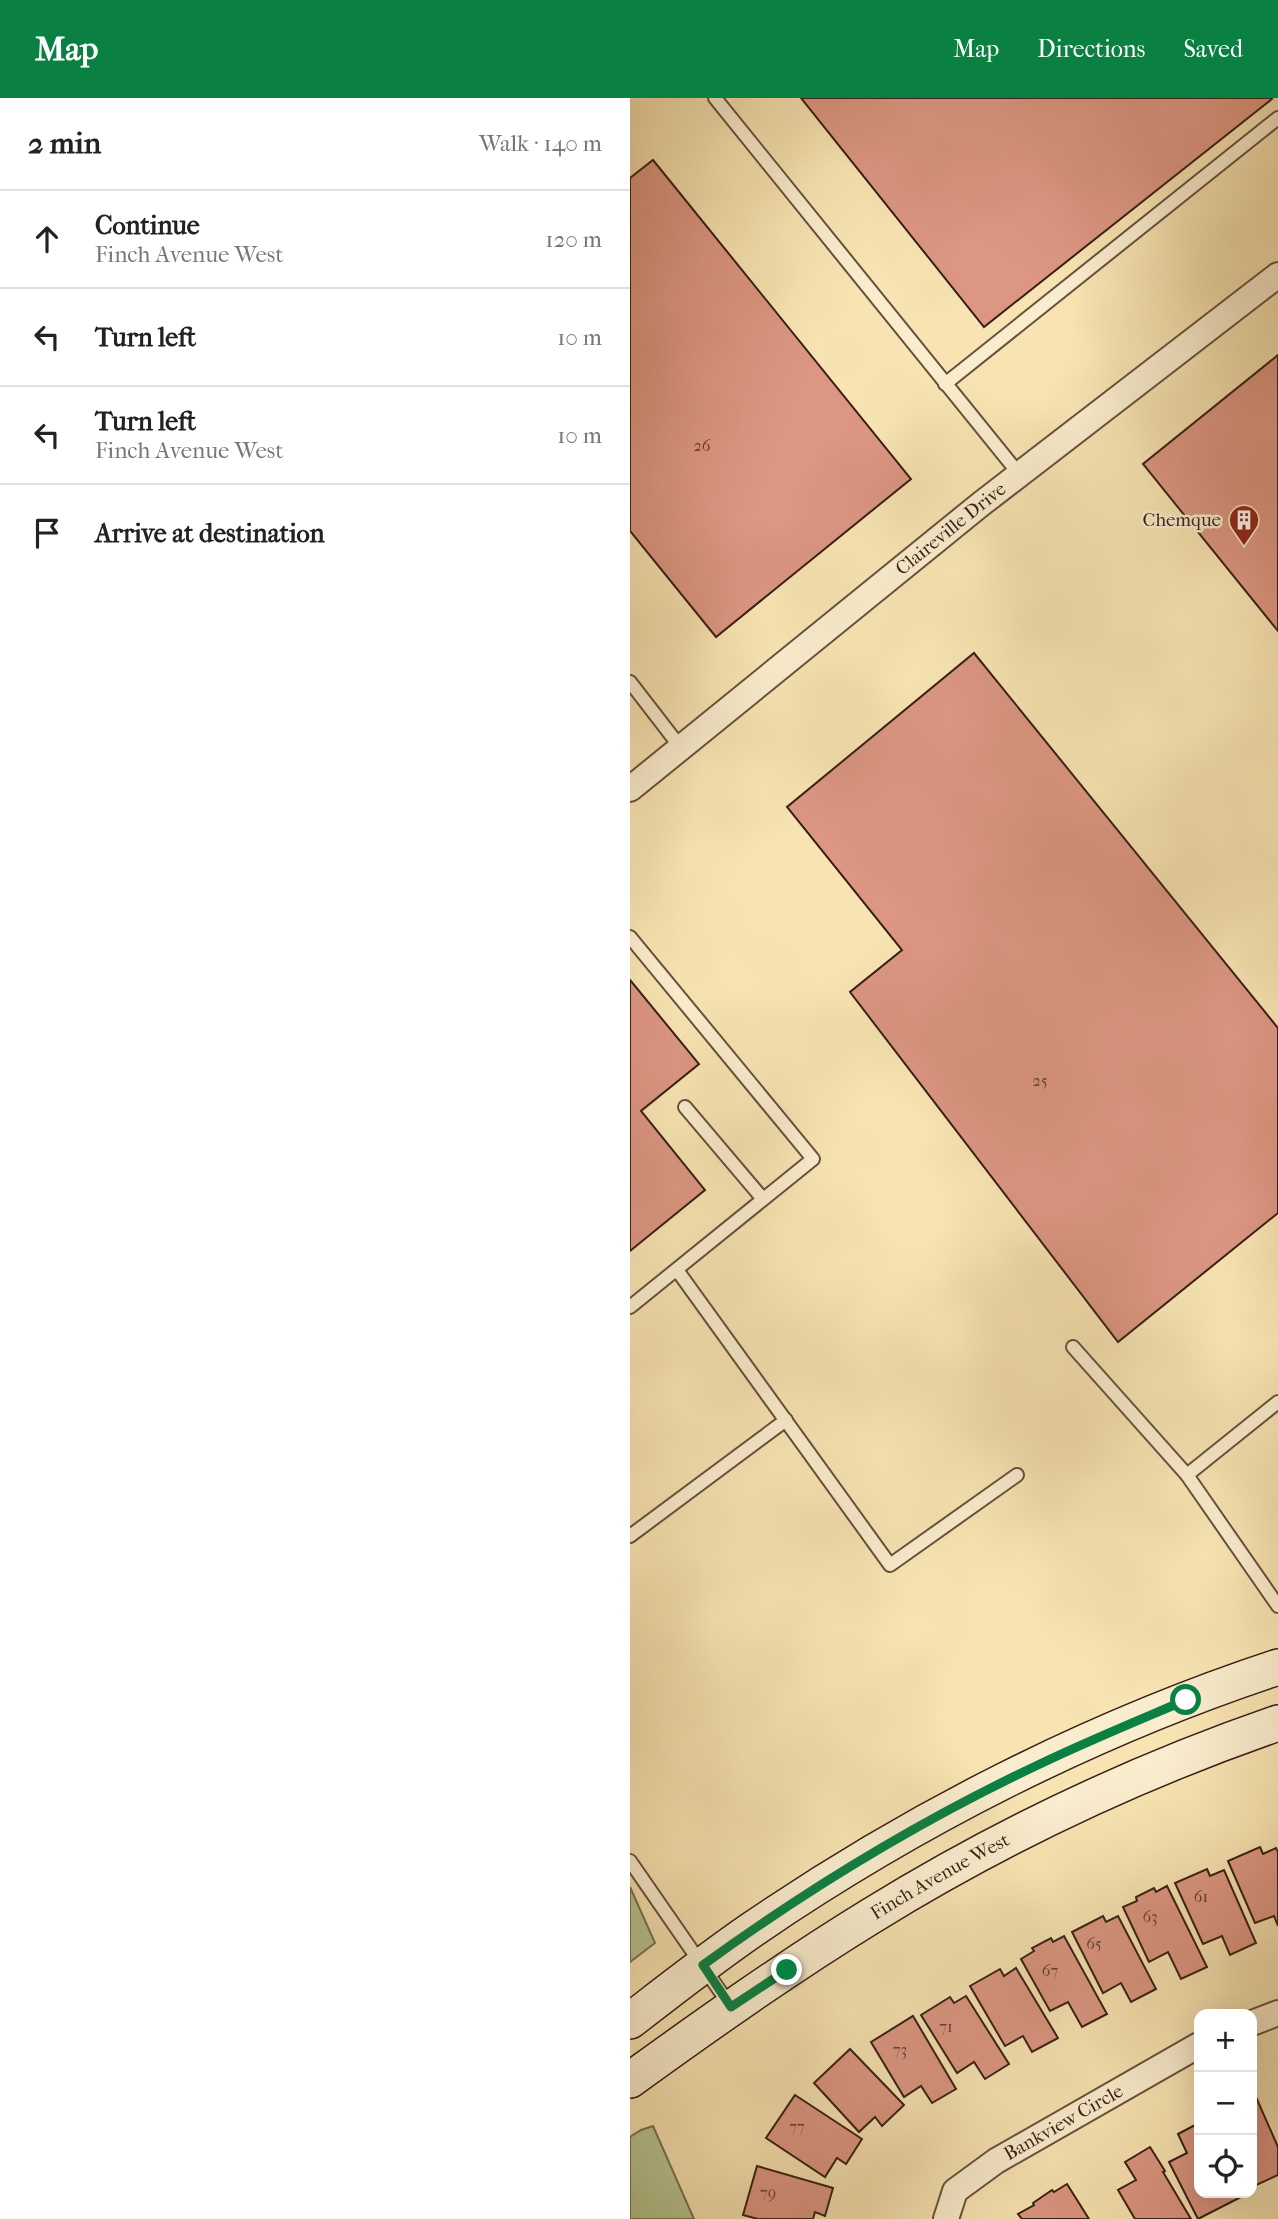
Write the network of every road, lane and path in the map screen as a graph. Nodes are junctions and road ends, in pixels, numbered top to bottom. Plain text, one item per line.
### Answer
1 (715, 98) edge
2 (1278, 118) edge
3 (1278, 275) edge
4 (945, 384) junction
5 (1019, 474) junction
6 (630, 682) edge
7 (681, 748) junction
8 (630, 789) edge
9 (630, 937) edge
10 (685, 1107) dead end
11 (763, 1199) junction
12 (677, 1270) junction
13 (630, 1307) edge
14 (1073, 1347) dead end
15 (1278, 1402) edge
16 (786, 1420) junction
17 (1017, 1475) dead end
18 (1187, 1475) junction
19 (630, 1536) edge
20 (1278, 1606) edge
21 (1278, 1667) edge
22 (1278, 1723) edge
23 (630, 1861) edge
24 (703, 1965) junction
25 (731, 2007) junction
26 (1278, 2013) edge
27 (630, 2021) edge
28 (1257, 2021) edge
29 (1194, 2048) edge
30 (630, 2080) edge
31 (946, 2219) edge

1 - 4 lane
2 - 4 lane
3 - 5 street, Claireville Drive
4 - 5 lane
5 - 7 street, Claireville Drive
6 - 7 lane
7 - 8 street, Claireville Drive
9 - 11 lane
10 - 11 lane
11 - 12 lane
12 - 13 lane
12 - 16 lane
14 - 18 lane
15 - 18 lane
16 - 17 lane
16 - 19 lane
18 - 20 lane
21 - 24 main road
22 - 25 main road, Finch Avenue West
23 - 24 lane
24 - 25 lane
24 - 27 main road
25 - 30 main road, Finch Avenue West
26 - 28 street
29 - 31 street, Bankview Circle

